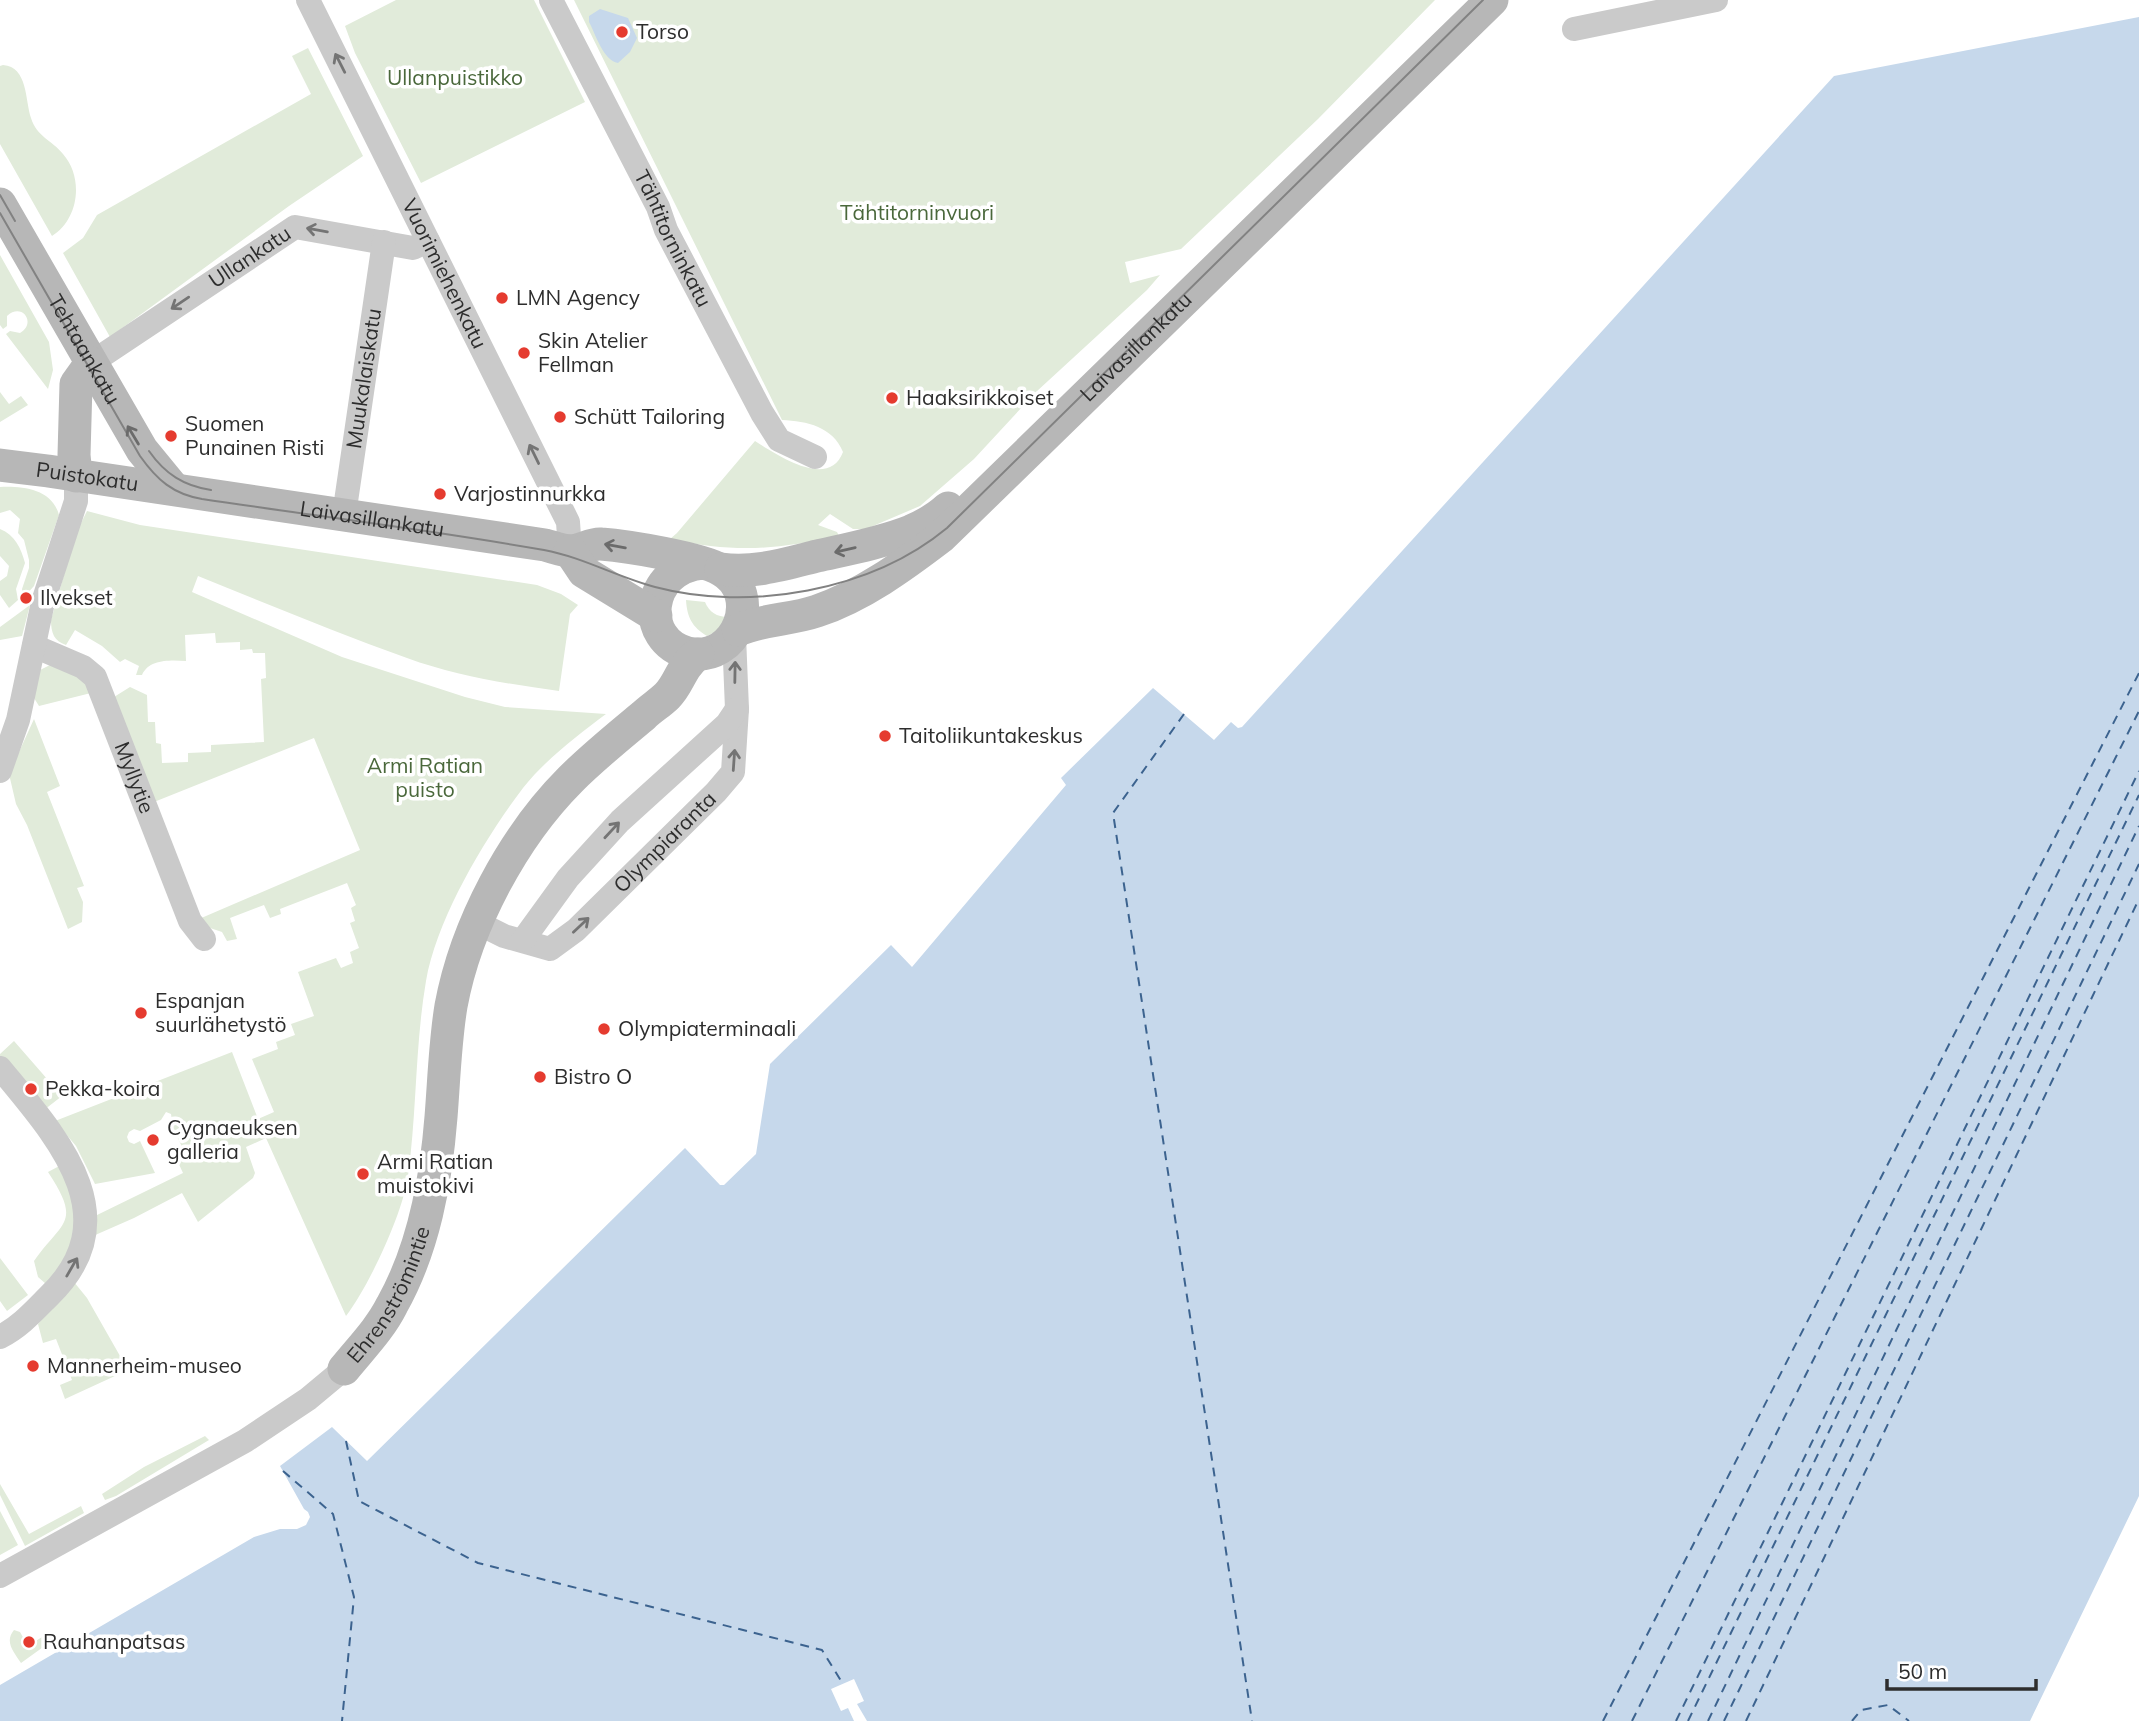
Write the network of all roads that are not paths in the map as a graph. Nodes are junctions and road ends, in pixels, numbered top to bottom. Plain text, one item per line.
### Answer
1 (308, 0) edge
2 (551, 0) edge
3 (1466, 0) edge
4 (1492, 0) edge
5 (1716, 0) edge
6 (1574, 29) dead end
7 (0, 204) edge
8 (428, 241) junction
9 (384, 242) junction
10 (91, 363) junction
11 (814, 457) dead end
12 (0, 465) edge
13 (76, 476) junction
14 (174, 489) junction
15 (344, 515) junction
16 (570, 551) junction
17 (712, 566) junction
18 (659, 625) junction
19 (736, 633) junction
20 (34, 646) junction
21 (698, 654) junction
22 (737, 709) junction
23 (644, 715) junction
24 (0, 771) edge
25 (478, 923) junction
26 (204, 939) dead end
27 (523, 940) junction
28 (0, 1068) edge
29 (0, 1337) edge
30 (344, 1368) joint
31 (0, 1576) edge

8 -> 1 street, Vuorimiehenkatu
2 - 11 street, Tähtitorninkatu
3 -> 17 main road, Laivasillankatu
4 - 19 main road, Laivasillankatu
5 - 6 street
7 - 10 main road, Tehtaankatu
8 - 9 street, Ullankatu
16 -> 8 street, Vuorimiehenkatu
9 -> 10 street, Ullankatu
9 - 15 street, Muukalaiskatu
10 - 13 main road
14 -> 10 main road, Tehtaankatu
12 - 13 main road, Puistokatu
13 - 14 main road, Puistokatu
13 - 20 street
14 - 15 main road, Laivasillankatu
15 - 16 main road, Laivasillankatu
17 -> 16 main road, Laivasillankatu
16 - 18 main road
17 - 18 main road, Laivasillankatu
17 - 19 main road
18 - 21 main road
18 - 23 main road
19 - 21 main road, Laivasillankatu
22 -> 19 street, Olympiaranta
20 - 24 street
20 - 26 street, Myllytie
21 - 23 main road, Ehrenströmintie
27 -> 22 street
27 -> 22 street, Olympiaranta
23 - 25 main road, Ehrenströmintie
25 - 27 street, Olympiaranta
25 - 30 main road, Ehrenströmintie
29 -> 28 street
30 - 31 street, Ehrenströmintie

